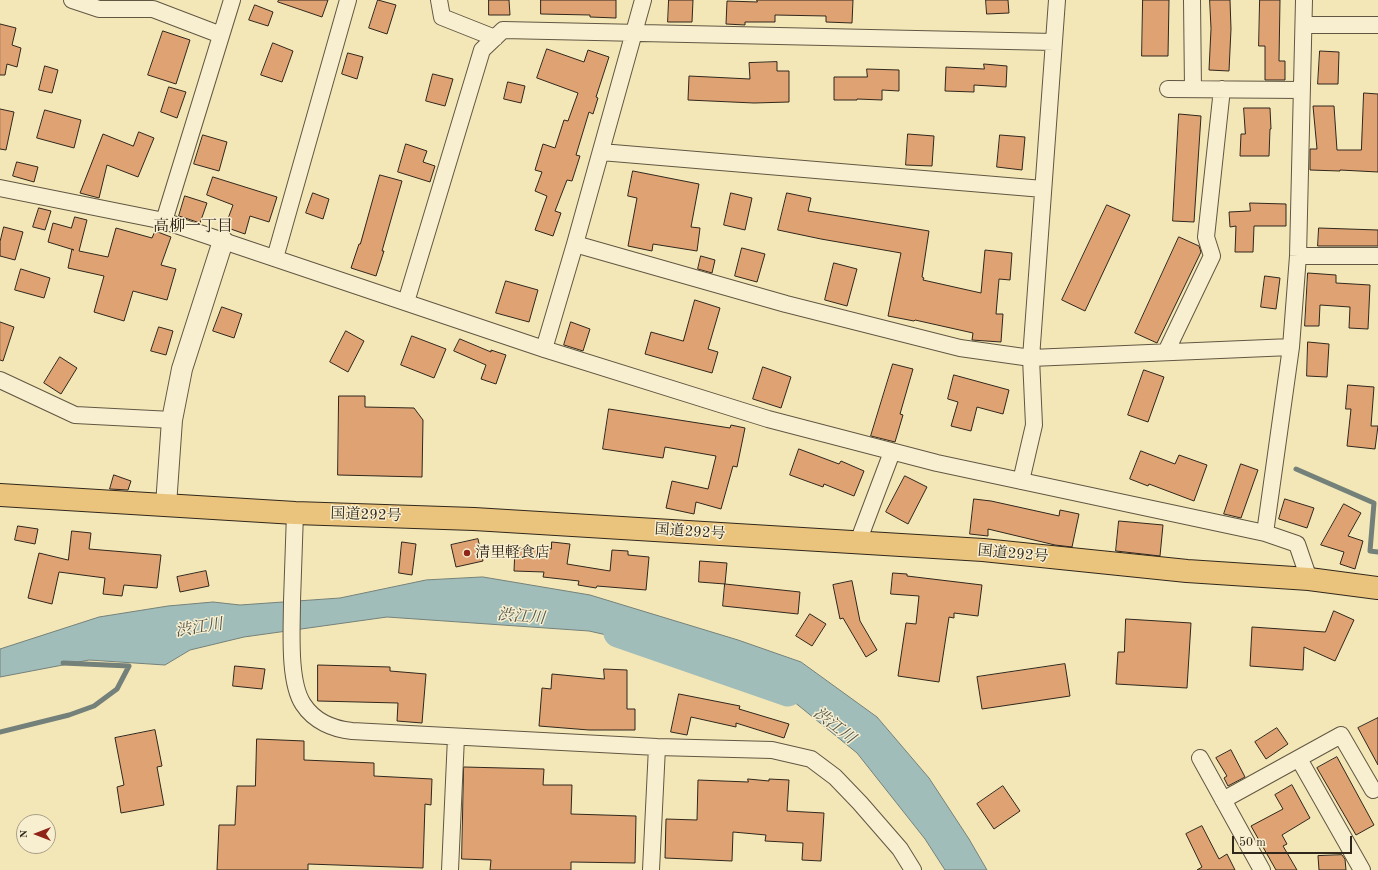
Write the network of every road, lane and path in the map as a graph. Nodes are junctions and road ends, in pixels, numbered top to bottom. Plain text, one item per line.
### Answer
1 (72, 0) edge
2 (232, 0) edge
3 (348, 0) edge
4 (440, 0) edge
5 (643, 0) edge
6 (1057, 0) edge
7 (1192, 0) edge
8 (1304, 0) edge
9 (1304, 25) junction
10 (1378, 25) edge
11 (634, 33) junction
12 (221, 35) junction
13 (495, 38) junction
14 (1054, 42) junction
15 (1168, 89) dead end
16 (1193, 89) junction
17 (1222, 89) junction
18 (1302, 90) junction
19 (601, 152) junction
20 (1043, 189) junction
21 (1, 192) edge
22 (164, 221) junction
23 (223, 242) junction
24 (575, 244) junction
25 (1298, 256) junction
26 (1378, 256) edge
27 (276, 258) junction
28 (406, 302) junction
29 (1291, 347) junction
30 (544, 349) junction
31 (1166, 352) junction
32 (1031, 358) junction
33 (0, 380) edge
34 (172, 420) junction
35 (892, 452) junction
36 (1021, 481) junction
37 (0, 495) edge
38 (166, 505) junction
39 (295, 513) junction
40 (1266, 533) junction
41 (858, 542) junction
42 (1309, 579) junction
43 (1378, 588) edge
44 (456, 736) junction
45 (657, 747) junction
46 (1200, 758) dead end
47 (1298, 759) junction
48 (1373, 790) dead end
49 (1223, 800) junction
50 (450, 870) edge
51 (651, 870) edge
52 (913, 870) edge
53 (1262, 870) edge
54 (1362, 870) edge

1 - 12 street
2 - 12 street
3 - 27 street
4 - 13 street
5 - 11 street
6 - 14 street
7 - 16 street
8 - 9 street
9 - 10 street
9 - 18 street
11 - 13 street
11 - 14 street
11 - 19 street
12 - 22 street
13 - 28 street
14 - 20 street
15 - 16 street
16 - 17 street
17 - 18 street
17 - 31 street
18 - 25 street
19 - 20 street
19 - 24 street
20 - 32 street
21 - 22 street
22 - 23 street
23 - 27 street
23 - 34 street
24 - 30 street
24 - 32 street
25 - 26 street
25 - 29 street
27 - 28 street
28 - 30 street
29 - 31 street
29 - 40 street
30 - 35 street
31 - 32 street
32 - 36 street
33 - 34 street
34 - 38 street
35 - 36 street
35 - 41 street
36 - 40 street
37 - 38 highway, 国道292号
38 - 39 highway, 国道292号
39 - 41 highway, 国道292号
39 - 44 street
40 - 42 street
41 - 42 highway, 国道292号
42 - 43 highway, 国道292号
44 - 45 street
44 - 50 street
45 - 51 street
45 - 52 street
46 - 49 street
47 - 48 street
47 - 49 street
47 - 54 street
49 - 53 street

